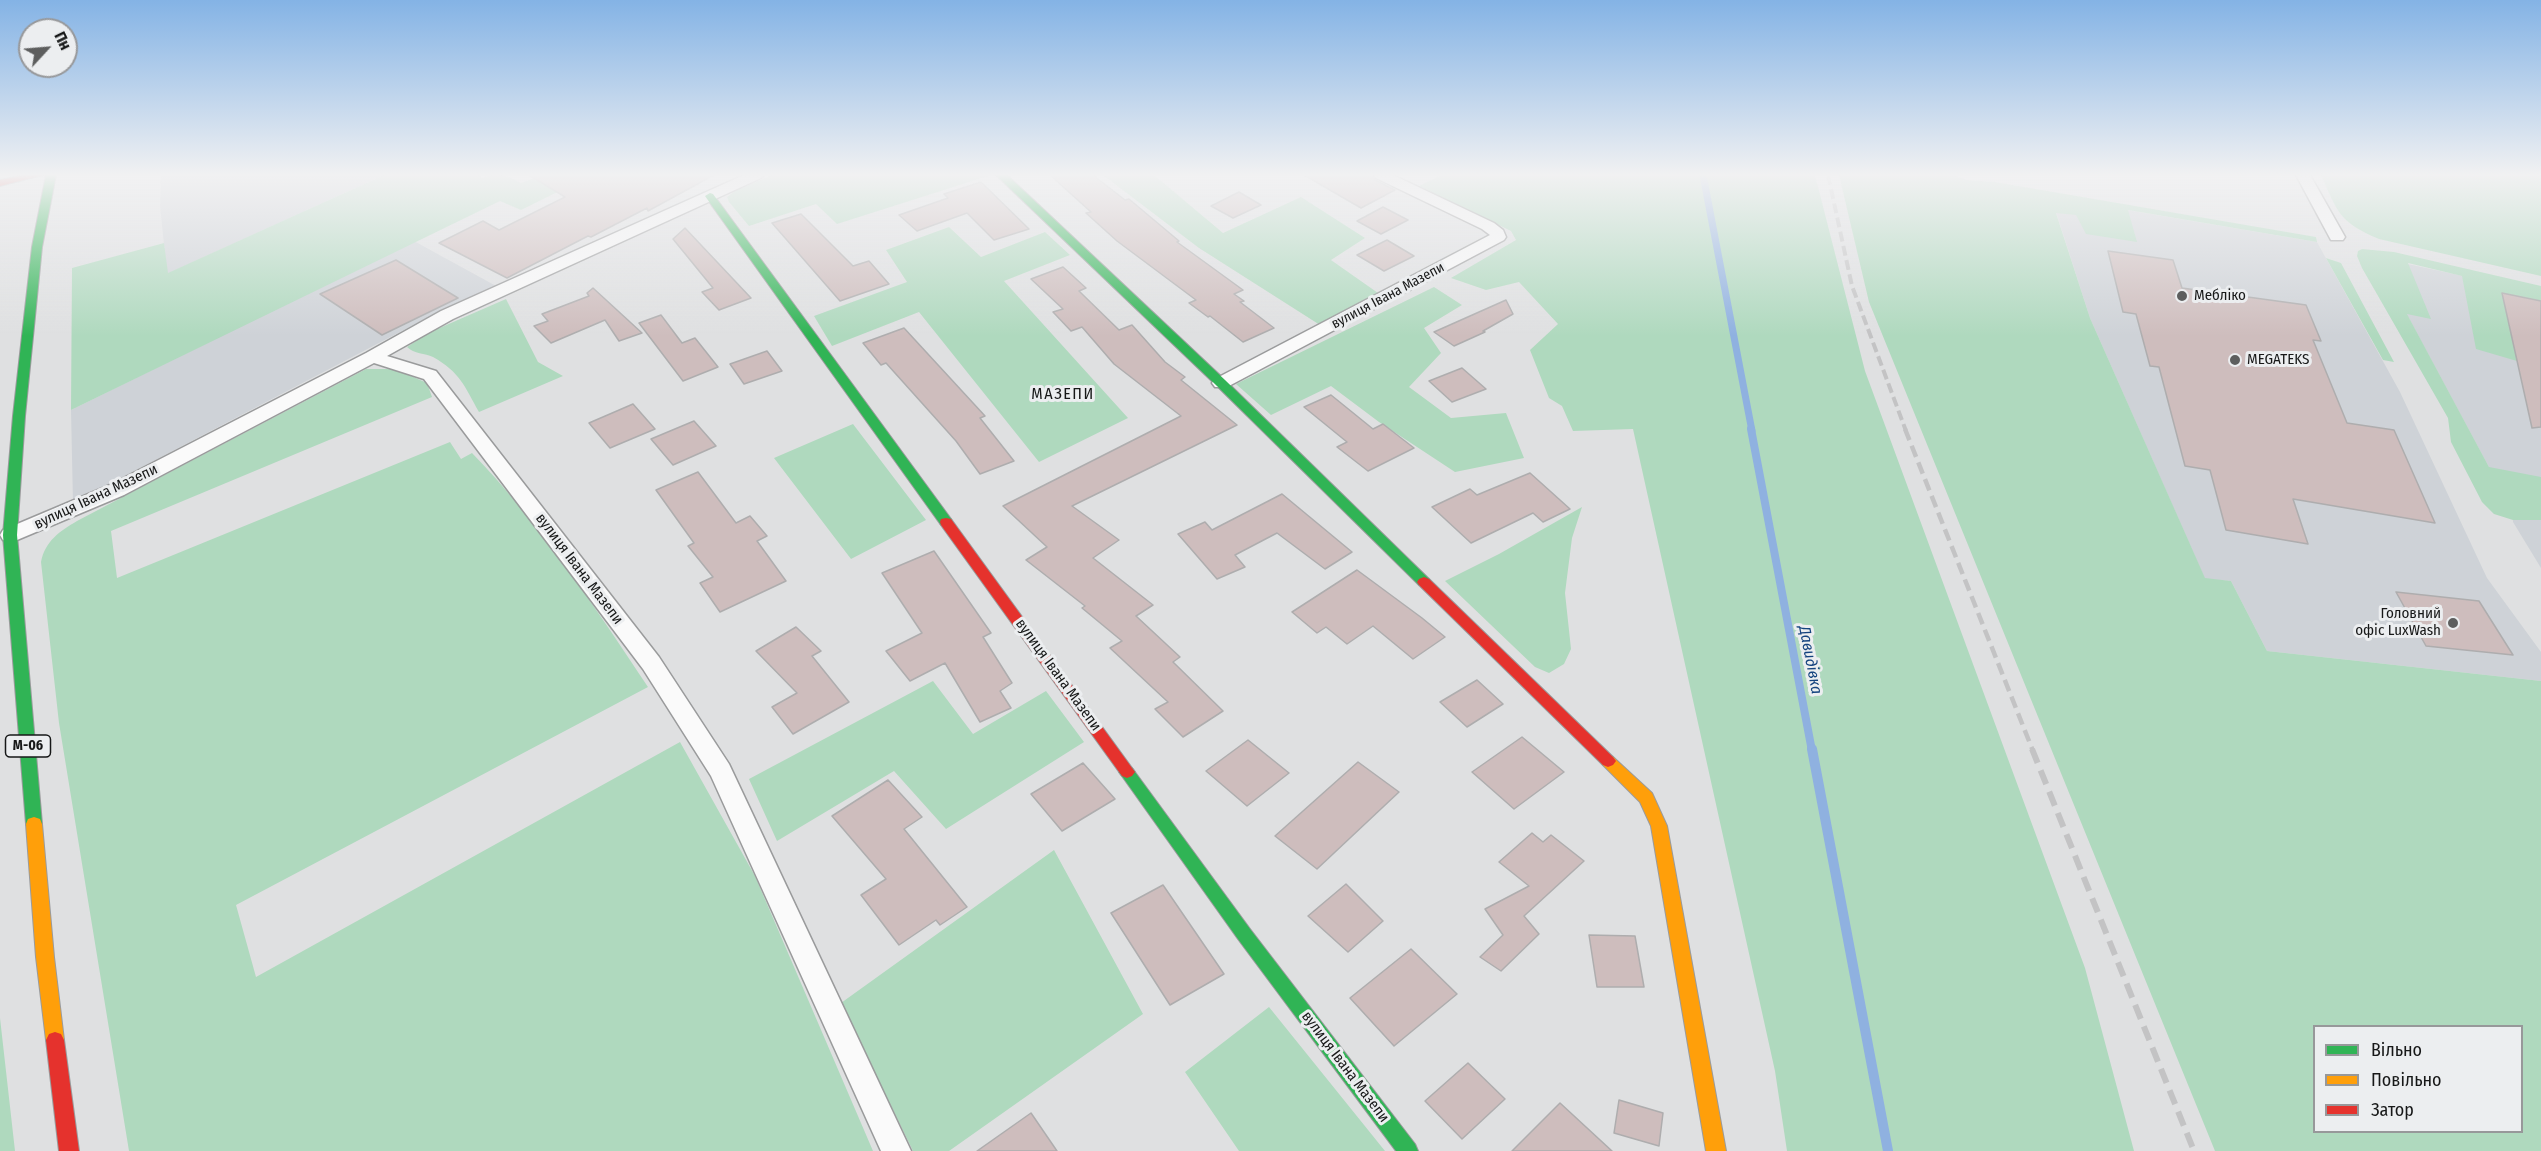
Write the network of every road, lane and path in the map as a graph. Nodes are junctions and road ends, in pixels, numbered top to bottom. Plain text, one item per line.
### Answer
1 (41, 229) edge
2 (638, 229) edge
3 (734, 229) edge
4 (1058, 229) edge
5 (1491, 229) edge
6 (2332, 229) edge
7 (2337, 237) dead end
8 (372, 357) junction
9 (1221, 383) junction
10 (10, 535) junction
11 (69, 1151) edge
12 (896, 1151) edge
13 (1408, 1151) edge
14 (1716, 1151) edge

1 - 10 main road, М-06
2 - 8 street, вулиця Івана Мазепи
3 - 13 main road, вулиця Івана Мазепи
4 - 9 main road
5 - 9 street, вулиця Івана Мазепи
6 - 7 street
8 - 10 street, вулиця Івана Мазепи
8 - 12 street, вулиця Івана Мазепи
9 - 14 main road
10 - 11 main road, М-06

